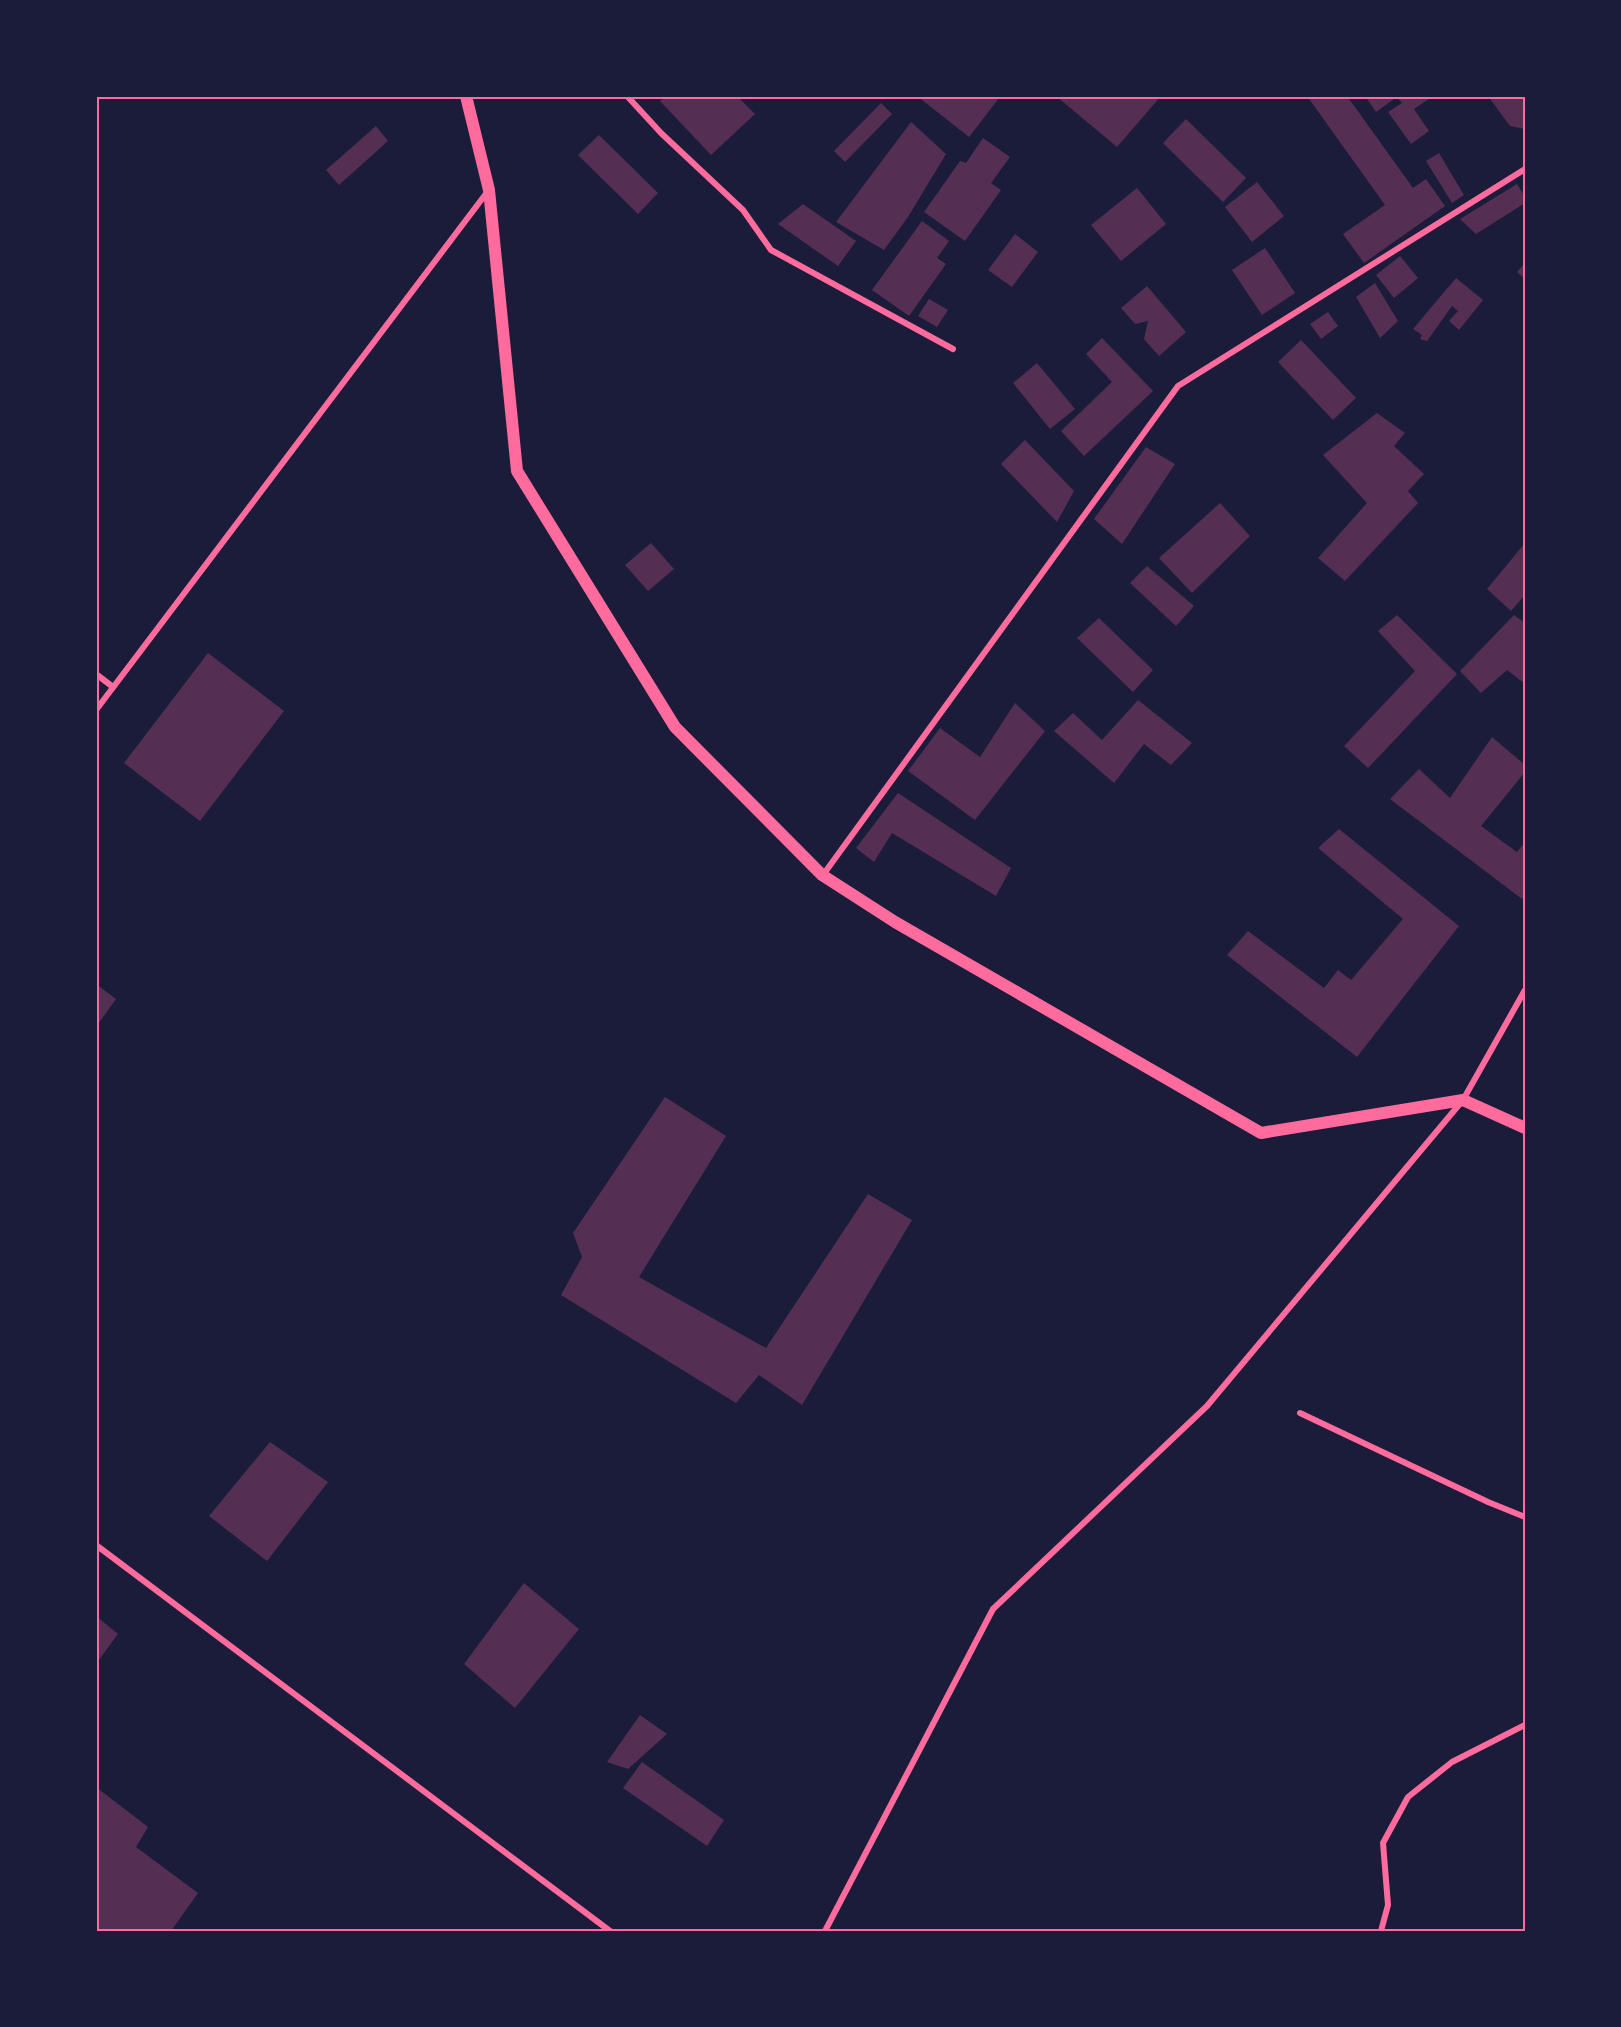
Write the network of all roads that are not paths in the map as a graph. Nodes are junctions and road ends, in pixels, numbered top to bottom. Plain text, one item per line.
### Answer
1 (466, 96) edge
2 (627, 96) edge
3 (1525, 168) edge
4 (489, 190) junction
5 (953, 349) dead end
6 (96, 674) edge
7 (113, 687) junction
8 (96, 710) edge
9 (822, 875) junction
10 (1525, 990) edge
11 (1463, 1100) junction
12 (1525, 1128) edge
13 (1300, 1413) dead end
14 (1525, 1517) edge
15 (96, 1545) edge
16 (1525, 1725) edge
17 (610, 1931) edge
18 (825, 1931) edge
19 (1381, 1931) edge

1 - 4 main road
2 - 5 street
3 - 9 street
4 - 7 street
4 - 9 main road
6 - 7 street
7 - 8 street
9 - 11 main road
10 - 11 street
11 - 12 main road
11 - 18 street
13 - 14 street
15 - 17 street
16 - 19 street

